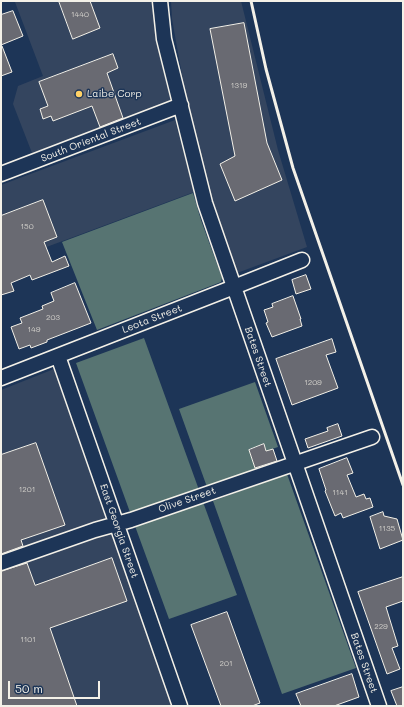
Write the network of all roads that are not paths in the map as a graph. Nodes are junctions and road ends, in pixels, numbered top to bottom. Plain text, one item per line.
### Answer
1 (160, 1) edge
2 (181, 105) junction
3 (1, 174) edge
4 (302, 260) dead end
5 (234, 287) junction
6 (58, 356) junction
7 (1, 378) edge
8 (372, 437) dead end
9 (295, 463) junction
10 (116, 524) junction
11 (1, 563) edge
12 (180, 706) edge
13 (380, 706) edge

1 - 2 street, Bates Street
2 - 3 street, South Oriental Street
2 - 5 street, Bates Street
4 - 5 street, Leota Street
5 - 6 street, Leota Street
5 - 9 street, Bates Street
6 - 7 street, Leota Street
6 - 10 street, East Georgia Street
8 - 9 street, Olive Street
9 - 10 street, Olive Street
9 - 13 street, Bates Street
10 - 11 street, Olive Street
10 - 12 street, East Georgia Street

